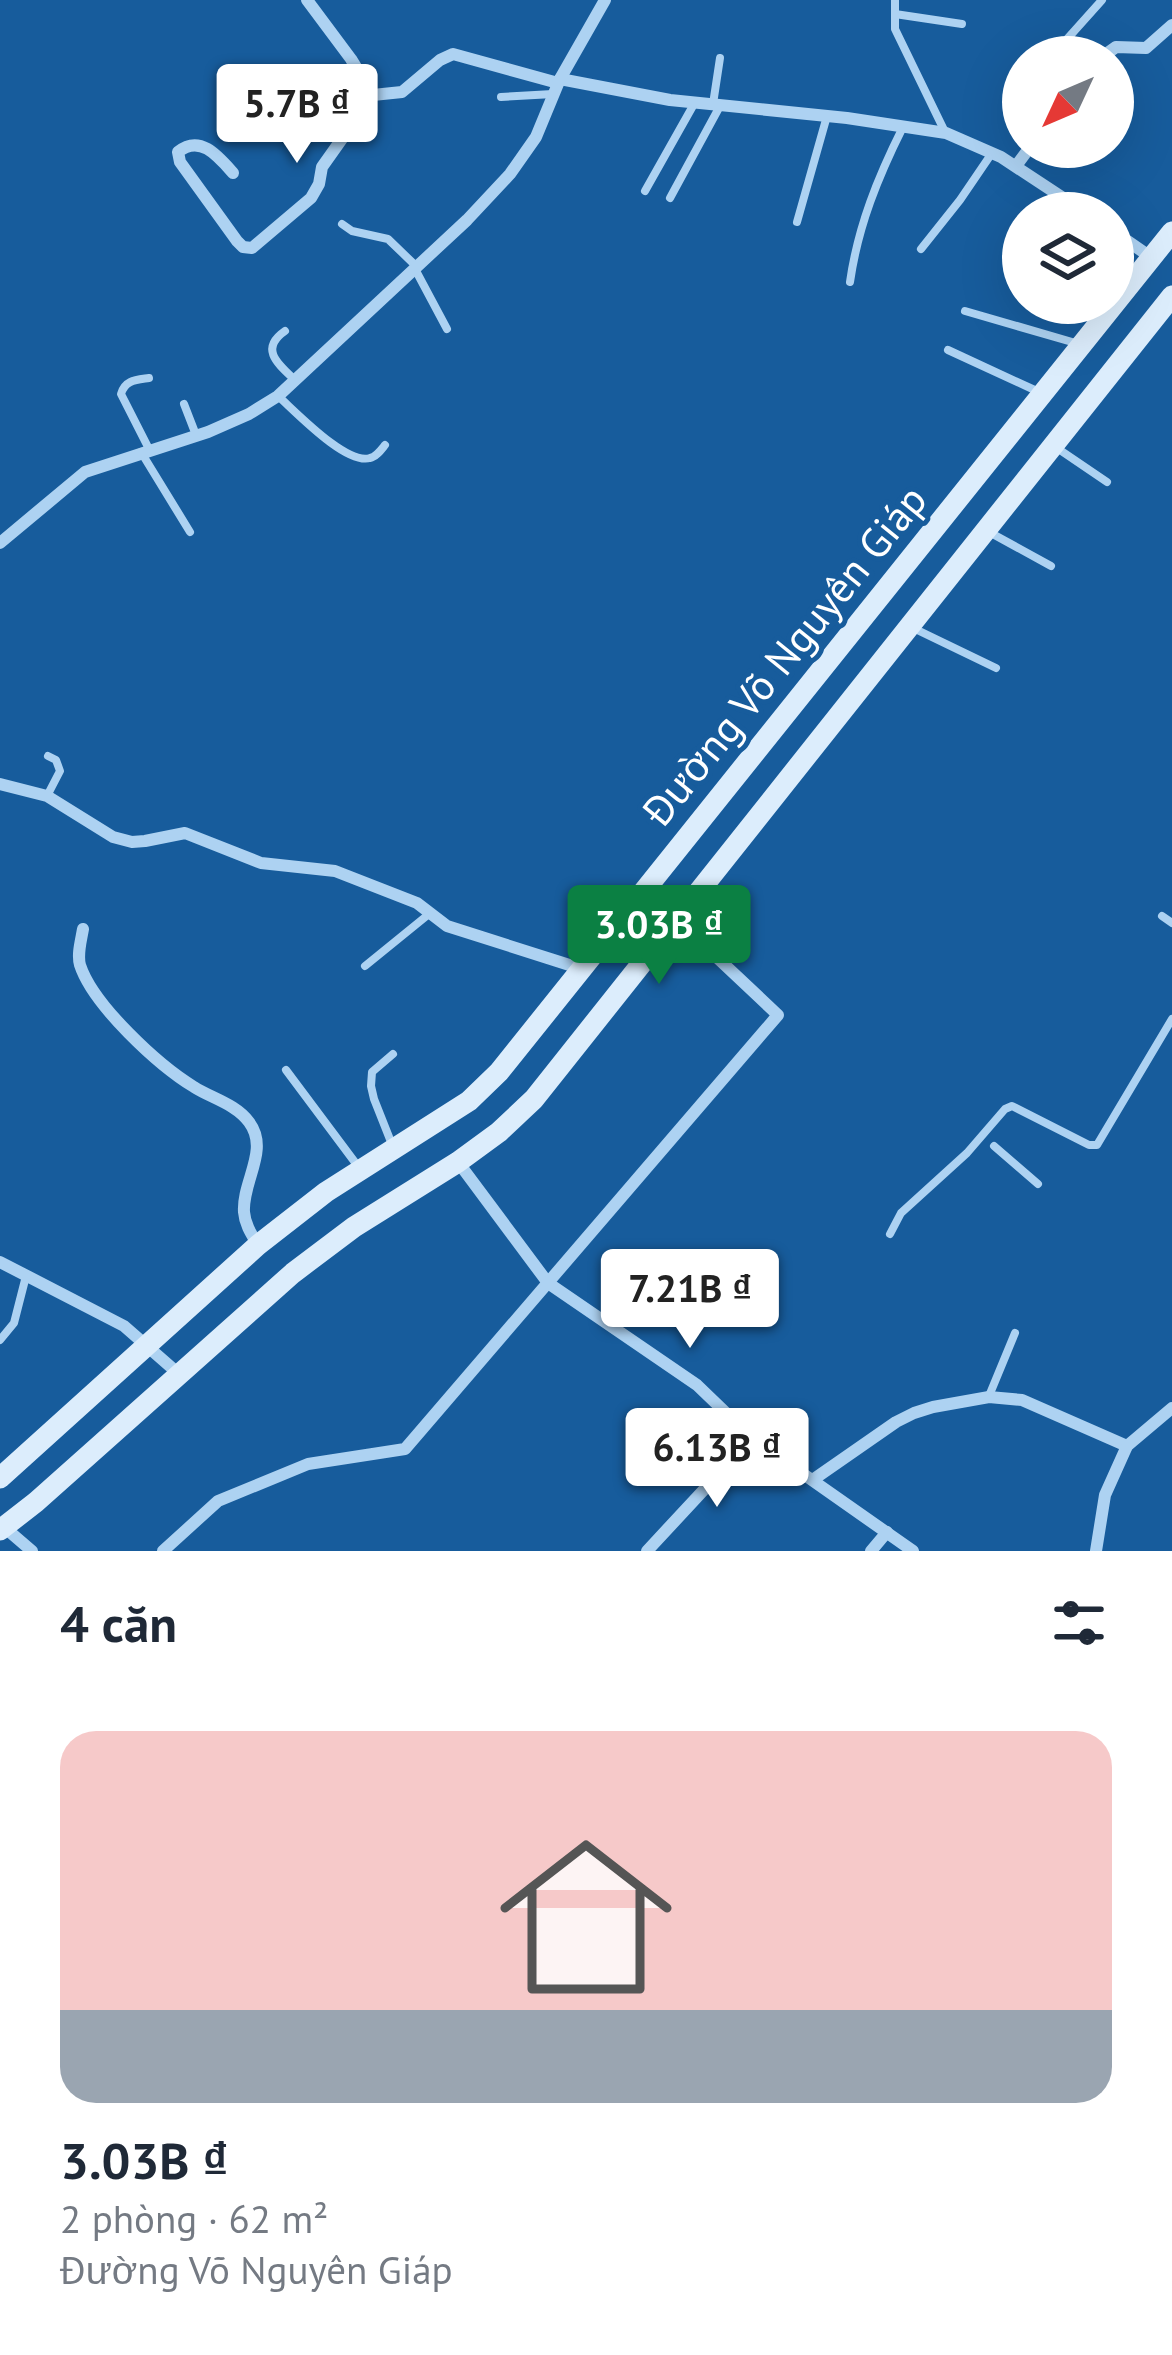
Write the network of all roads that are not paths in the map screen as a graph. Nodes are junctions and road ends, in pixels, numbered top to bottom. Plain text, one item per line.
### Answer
1 (307, 0) edge
2 (605, 0) edge
3 (896, 0) edge
4 (1102, 0) edge
5 (895, 14) junction
6 (962, 24) dead end
7 (1172, 25) edge
8 (1070, 36) edge
9 (1134, 48) edge
10 (720, 58) dead end
11 (557, 85) junction
12 (373, 95) junction
13 (501, 97) dead end
14 (694, 104) junction
15 (716, 106) junction
16 (827, 116) junction
17 (903, 127) junction
18 (946, 133) junction
19 (992, 152) junction
20 (1002, 158) edge
21 (1019, 168) edge
22 (233, 172) dead end
23 (645, 191) dead end
24 (1055, 192) edge
25 (670, 198) dead end
26 (797, 222) dead end
27 (342, 224) dead end
28 (1172, 232) edge
29 (1134, 246) edge
30 (921, 249) dead end
31 (1152, 258) junction
32 (416, 268) junction
33 (1135, 279) junction
34 (850, 282) dead end
35 (1169, 300) edge
36 (965, 311) dead end
37 (447, 329) dead end
38 (285, 332) dead end
39 (1082, 345) junction
40 (947, 350) dead end
41 (148, 378) dead end
42 (295, 380) junction
43 (1043, 394) junction
44 (278, 396) junction
45 (184, 404) dead end
46 (196, 436) junction
47 (385, 445) dead end
48 (1053, 446) junction
49 (145, 451) junction
50 (1107, 482) dead end
51 (986, 530) junction
52 (190, 532) dead end
53 (0, 543) edge
54 (1051, 566) dead end
55 (910, 626) junction
56 (996, 668) dead end
57 (48, 756) dead end
58 (0, 784) edge
59 (47, 796) junction
60 (429, 914) junction
61 (1162, 916) dead end
62 (676, 919) junction
63 (1172, 923) edge
64 (82, 929) dead end
65 (364, 966) dead end
66 (582, 969) junction
67 (1172, 1019) edge
68 (393, 1054) dead end
69 (286, 1070) dead end
70 (994, 1145) dead end
71 (394, 1148) junction
72 (458, 1162) junction
73 (361, 1170) junction
74 (1038, 1184) dead end
75 (890, 1234) dead end
76 (258, 1246) junction
77 (0, 1262) edge
78 (27, 1275) junction
79 (548, 1283) junction
80 (1015, 1334) dead end
81 (0, 1340) edge
82 (147, 1345) junction
83 (180, 1375) junction
84 (988, 1397) junction
85 (1172, 1408) edge
86 (752, 1438) junction
87 (1126, 1446) junction
88 (0, 1478) edge
89 (814, 1479) junction
90 (2, 1528) edge
91 (887, 1532) junction
92 (32, 1551) edge
93 (164, 1551) edge
94 (647, 1551) edge
95 (871, 1551) edge
96 (913, 1551) edge
97 (1096, 1551) edge

1 - 12 street
2 - 11 street
3 - 5 lane
4 - 8 lane
5 - 6 lane
5 - 18 lane
7 - 9 street
10 - 15 lane
11 - 12 street
11 - 13 lane
11 - 14 street
11 - 32 street
12 - 22 street
14 - 15 street
14 - 23 lane
15 - 16 street
15 - 25 lane
16 - 17 street
16 - 26 lane
17 - 18 street
17 - 34 lane
18 - 19 street
19 - 20 street
19 - 30 lane
21 - 24 street
27 - 32 lane
28 - 31 main road, Đường Võ Nguyên Giáp
29 - 31 street
31 - 33 main road, Đường Võ Nguyên Giáp
32 - 37 lane
32 - 42 street
33 - 35 main road
33 - 39 main road, Đường Võ Nguyên Giáp
35 - 48 main road, Đường Võ Nguyên Giáp
36 - 39 lane
38 - 42 lane
39 - 43 main road, Đường Võ Nguyên Giáp
40 - 43 lane
41 - 49 lane
42 - 44 street
43 - 66 main road, Đường Võ Nguyên Giáp
44 - 46 street
44 - 47 lane
45 - 46 lane
46 - 49 street
48 - 50 lane
48 - 51 main road, Đường Võ Nguyên Giáp
49 - 52 lane
49 - 53 street
51 - 54 lane
51 - 55 main road, Đường Võ Nguyên Giáp
55 - 56 lane
55 - 62 main road, Đường Võ Nguyên Giáp
57 - 59 lane
58 - 59 street
59 - 60 street
60 - 65 lane
60 - 66 street
61 - 63 lane
62 - 72 main road, Đường Võ Nguyên Giáp
62 - 79 street
64 - 76 street
66 - 71 main road, Đường Võ Nguyên Giáp
67 - 75 lane
68 - 71 lane
69 - 73 lane
70 - 74 lane
71 - 73 main road, Đường Võ Nguyên Giáp
72 - 79 street
72 - 83 main road, Đường Võ Nguyên Giáp
73 - 76 main road, Đường Võ Nguyên Giáp
76 - 82 main road, Đường Võ Nguyên Giáp
77 - 78 street
78 - 81 lane
78 - 82 street
79 - 86 street
79 - 93 street
80 - 84 lane
82 - 83 street
82 - 88 main road, Đường Võ Nguyên Giáp
83 - 90 main road, Đường Võ Nguyên Giáp
84 - 87 street
84 - 89 street
85 - 87 street
86 - 89 street
86 - 94 street
87 - 97 street
89 - 91 street
90 - 92 street
91 - 95 street
91 - 96 street

